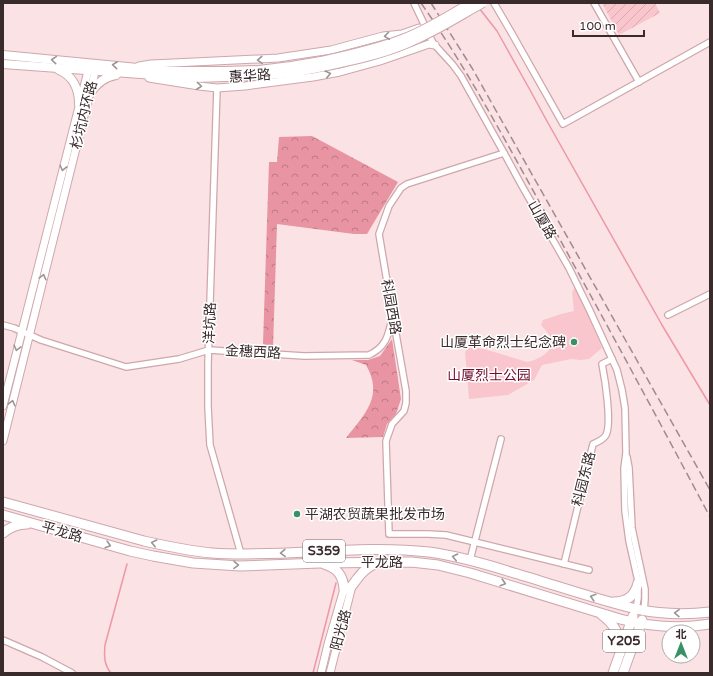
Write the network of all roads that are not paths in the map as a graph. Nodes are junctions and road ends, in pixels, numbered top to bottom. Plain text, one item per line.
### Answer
1 (414, 3) edge
2 (470, 3) edge
3 (483, 3) edge
4 (594, 3) edge
5 (496, 4) edge
6 (425, 27) junction
7 (710, 42) edge
8 (435, 45) junction
9 (3, 55) edge
10 (3, 64) edge
11 (322, 64) junction
12 (54, 68) junction
13 (92, 69) junction
14 (133, 71) junction
15 (120, 73) junction
16 (639, 82) junction
17 (217, 88) junction
18 (89, 95) junction
19 (79, 104) junction
20 (504, 153) junction
21 (710, 294) edge
22 (668, 315) dead end
23 (393, 317) junction
24 (3, 325) edge
25 (21, 331) junction
26 (29, 335) junction
27 (209, 350) junction
28 (612, 359) junction
29 (3, 406) edge
30 (502, 439) dead end
31 (3, 441) edge
32 (626, 453) junction
33 (3, 502) edge
34 (3, 515) edge
35 (36, 524) junction
36 (3, 533) edge
37 (474, 542) junction
38 (241, 554) junction
39 (470, 560) junction
40 (382, 562) junction
41 (320, 563) junction
42 (564, 564) junction
43 (589, 570) dead end
44 (638, 583) junction
45 (348, 588) junction
46 (610, 602) junction
47 (640, 610) junction
48 (596, 611) junction
49 (710, 612) edge
50 (631, 622) junction
51 (641, 624) junction
52 (710, 624) edge
53 (3, 640) edge
54 (620, 654) junction
55 (72, 673) edge
56 (321, 673) edge
57 (330, 673) edge
58 (613, 673) edge
59 (623, 673) edge

1 - 6 street, 山厦路
2 - 11 main road, 惠华路, bridge
3 - 11 main road, 惠华路, bridge
4 - 16 street
5 - 16 street
6 - 8 street, 山厦路
6 -> 14 street
7 - 16 street
17 -> 8 street
8 - 20 street, 山厦路
13 -> 9 main road, 惠华路
10 - 12 main road, 惠华路
11 - 14 main road, 惠华路
12 - 13 main road, 惠华路
12 - 19 main road
14 -> 13 main road, 惠华路
13 - 15 main road, 惠华路
13 - 18 street, 杉坑内环路
13 - 19 street, 杉坑内环路
14 - 15 main road, 惠华路
14 -> 17 street
15 - 18 main road
17 - 27 street, 洋坑路
26 -> 18 street, 杉坑内环路
19 -> 25 street, 杉坑内环路
20 - 23 street, 科园西路
20 - 28 street, 山厦路
21 - 22 street
23 - 27 street, 金穗西路
23 - 37 street, 科园西路
24 - 25 street, 金穗西路
25 - 26 street, 金穗西路
25 -> 29 street, 杉坑内环路
26 - 27 street, 金穗西路
31 -> 26 street, 杉坑内环路
27 - 38 street, 洋坑路
28 - 32 street, 山厦路
28 - 42 street, 科园东路
30 - 37 street
32 - 44 street, 山厦路
32 - 47 street, 山厦路
38 -> 33 main road, 平龙路 / S359
34 - 35 main road, 平龙路 / S359
35 - 36 main road
35 -> 41 main road, 平龙路 / S359
37 - 39 street
37 - 42 street
39 -> 38 main road, 平龙路 / S359
46 -> 39 main road, 平龙路 / S359
40 - 41 main road, 平龙路 / S359
40 - 45 main road
40 -> 48 main road, 平龙路 / S359
41 - 45 main road
42 - 43 street
44 - 46 main road
44 - 47 street, 山厦路
45 - 56 street, 阳光路
45 - 57 street, 阳光路
46 - 47 main road, 平龙路 / S359
49 -> 47 main road, 平龙路 / S359
47 - 50 main road, Y205
47 - 51 main road, Y205
48 - 50 main road, 平龙路 / S359
48 - 54 main road
50 - 51 main road, 平龙路 / S359
50 - 54 main road, Y205
51 - 52 main road, 平龙路 / S359
51 - 59 main road, Y205
53 - 55 street
54 - 58 main road, Y205

